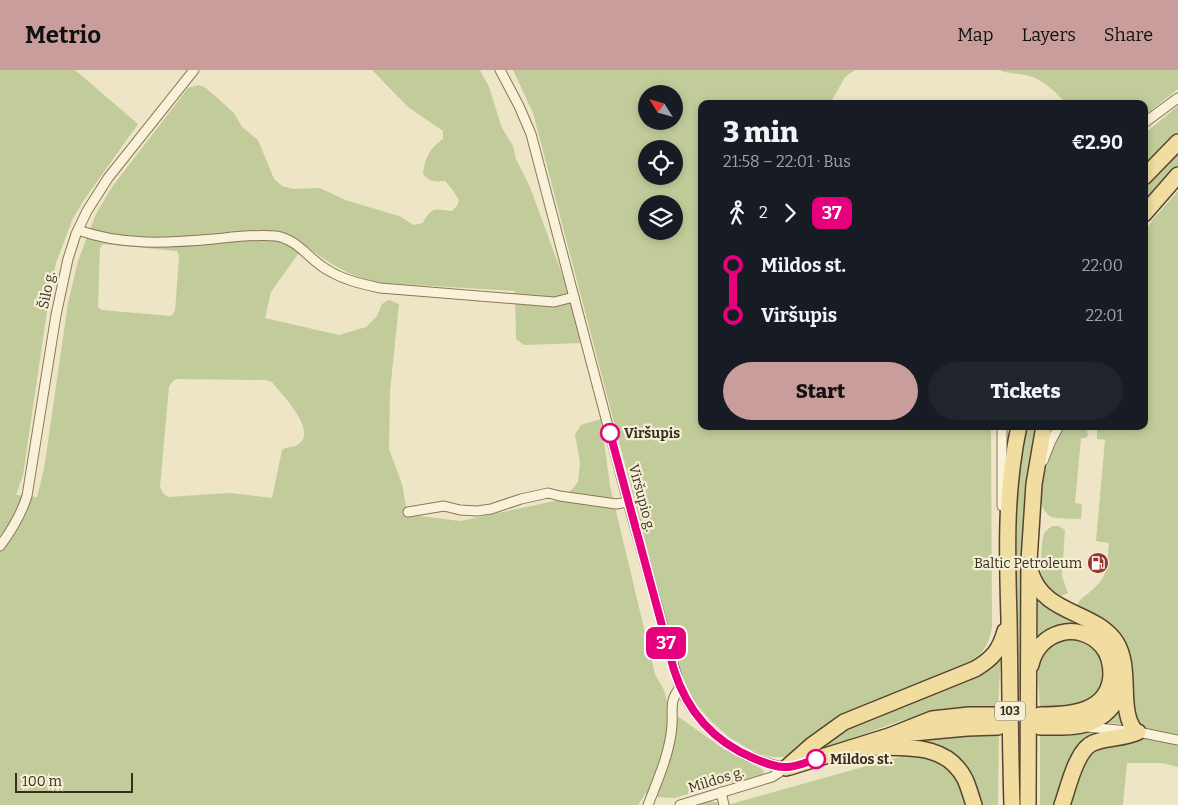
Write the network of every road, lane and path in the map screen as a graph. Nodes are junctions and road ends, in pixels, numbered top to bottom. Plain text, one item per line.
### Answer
1 (194, 70) edge
2 (500, 70) edge
3 (1178, 98) edge
4 (1148, 120) edge
5 (1178, 142) edge
6 (1148, 173) edge
7 (1178, 175) edge
8 (1148, 209) edge
9 (78, 230) junction
10 (574, 297) junction
11 (1002, 430) edge
12 (1018, 430) edge
13 (1043, 430) edge
14 (1057, 430) edge
15 (1034, 484) junction
16 (628, 502) junction
17 (408, 512) dead end
18 (0, 546) edge
19 (1029, 561) junction
20 (1007, 562) junction
21 (1008, 618) junction
22 (1125, 677) junction
23 (1029, 679) junction
24 (680, 688) junction
25 (998, 721) dead end
26 (1076, 727) junction
27 (1137, 732) junction
28 (1178, 740) edge
29 (852, 746) junction
30 (786, 768) junction
31 (721, 792) junction
32 (648, 805) edge
33 (680, 805) edge
34 (724, 805) edge
35 (974, 805) edge
36 (1012, 805) edge
37 (1028, 805) edge
38 (1062, 805) edge

1 - 9 street, Šilo g.
2 - 10 street, Viršupio g.
3 - 4 street
5 - 6 main road
7 - 8 main road
9 - 10 street
9 - 18 street, Šilo g.
10 - 16 street, Viršupio g.
11 - 20 street
12 - 20 main road, 103
13 - 15 main road, 103
14 - 15 street
15 - 19 main road, 103
16 - 17 street
16 - 24 street, Viršupio g.
19 - 22 main road
19 - 23 main road, 103
20 - 21 main road, 103
21 - 30 main road
21 - 36 main road, 103
22 - 26 main road
22 - 27 main road
23 - 26 main road
23 - 37 main road, 103
24 - 30 street, Viršupio g.
24 - 32 street
25 - 29 main road
26 - 27 street
27 - 28 street
27 - 38 main road
29 - 30 main road
29 - 35 main road
30 - 31 street, Mildos g.
31 - 33 street, Mildos g.
31 - 34 street

